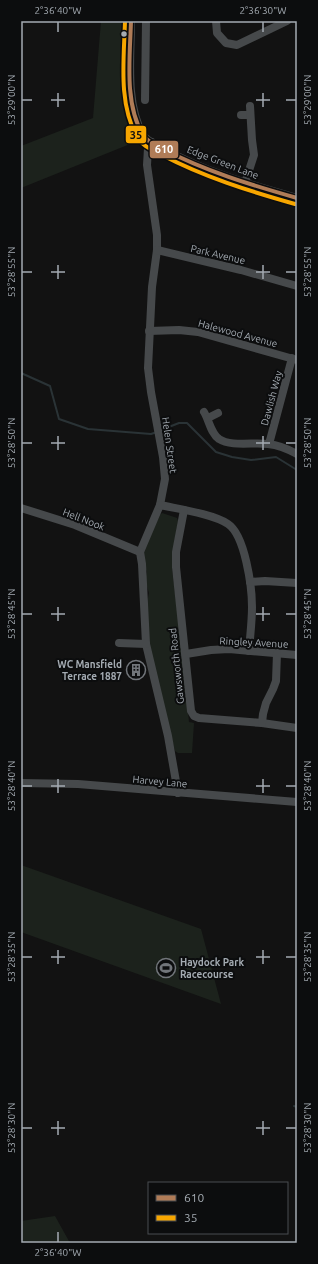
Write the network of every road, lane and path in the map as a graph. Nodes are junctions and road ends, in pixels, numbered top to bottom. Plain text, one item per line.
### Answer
1 (131, 21) edge
2 (146, 21) edge
3 (216, 21) edge
4 (287, 21) edge
5 (145, 100) dead end
6 (241, 115) dead end
7 (152, 142) junction
8 (245, 183) junction
9 (297, 198) edge
10 (157, 250) junction
11 (297, 286) edge
12 (149, 331) junction
13 (295, 359) edge
14 (218, 413) dead end
15 (269, 444) junction
16 (297, 454) edge
17 (160, 505) junction
18 (21, 508) edge
19 (184, 510) junction
20 (140, 552) junction
21 (250, 582) junction
22 (297, 583) edge
23 (119, 643) dead end
24 (146, 644) junction
25 (249, 651) junction
26 (278, 653) junction
27 (186, 654) junction
28 (297, 655) edge
29 (262, 723) junction
30 (297, 728) edge
31 (21, 783) edge
32 (178, 793) junction
33 (297, 802) edge

1 - 7 street, Edge Green Lane
2 - 5 street
3 - 4 street
6 - 8 street
7 - 8 street, Edge Green Lane
7 - 10 street, Helen Street
8 - 9 street, Edge Green Lane
10 - 11 street, Park Avenue
10 - 12 street, Helen Street
12 - 13 street, Halewood Avenue
12 - 17 street, Helen Street
13 - 15 street, Dawlish Way
14 - 15 street
15 - 16 street
17 - 19 street
17 - 20 street, Helen Street
18 - 20 street, Hell Nook
19 - 21 street
19 - 27 street, Gawsworth Road
20 - 24 street, Helen Street
21 - 22 street
21 - 25 street
23 - 24 street
24 - 32 street, Helen Street
25 - 26 street, Ringley Avenue
25 - 27 street, Ringley Avenue
26 - 28 street, Ringley Avenue
26 - 29 street
27 - 29 street, Gawsworth Road
29 - 30 street, Gawsworth Road
31 - 32 street, Harvey Lane
32 - 33 street, Harvey Lane

